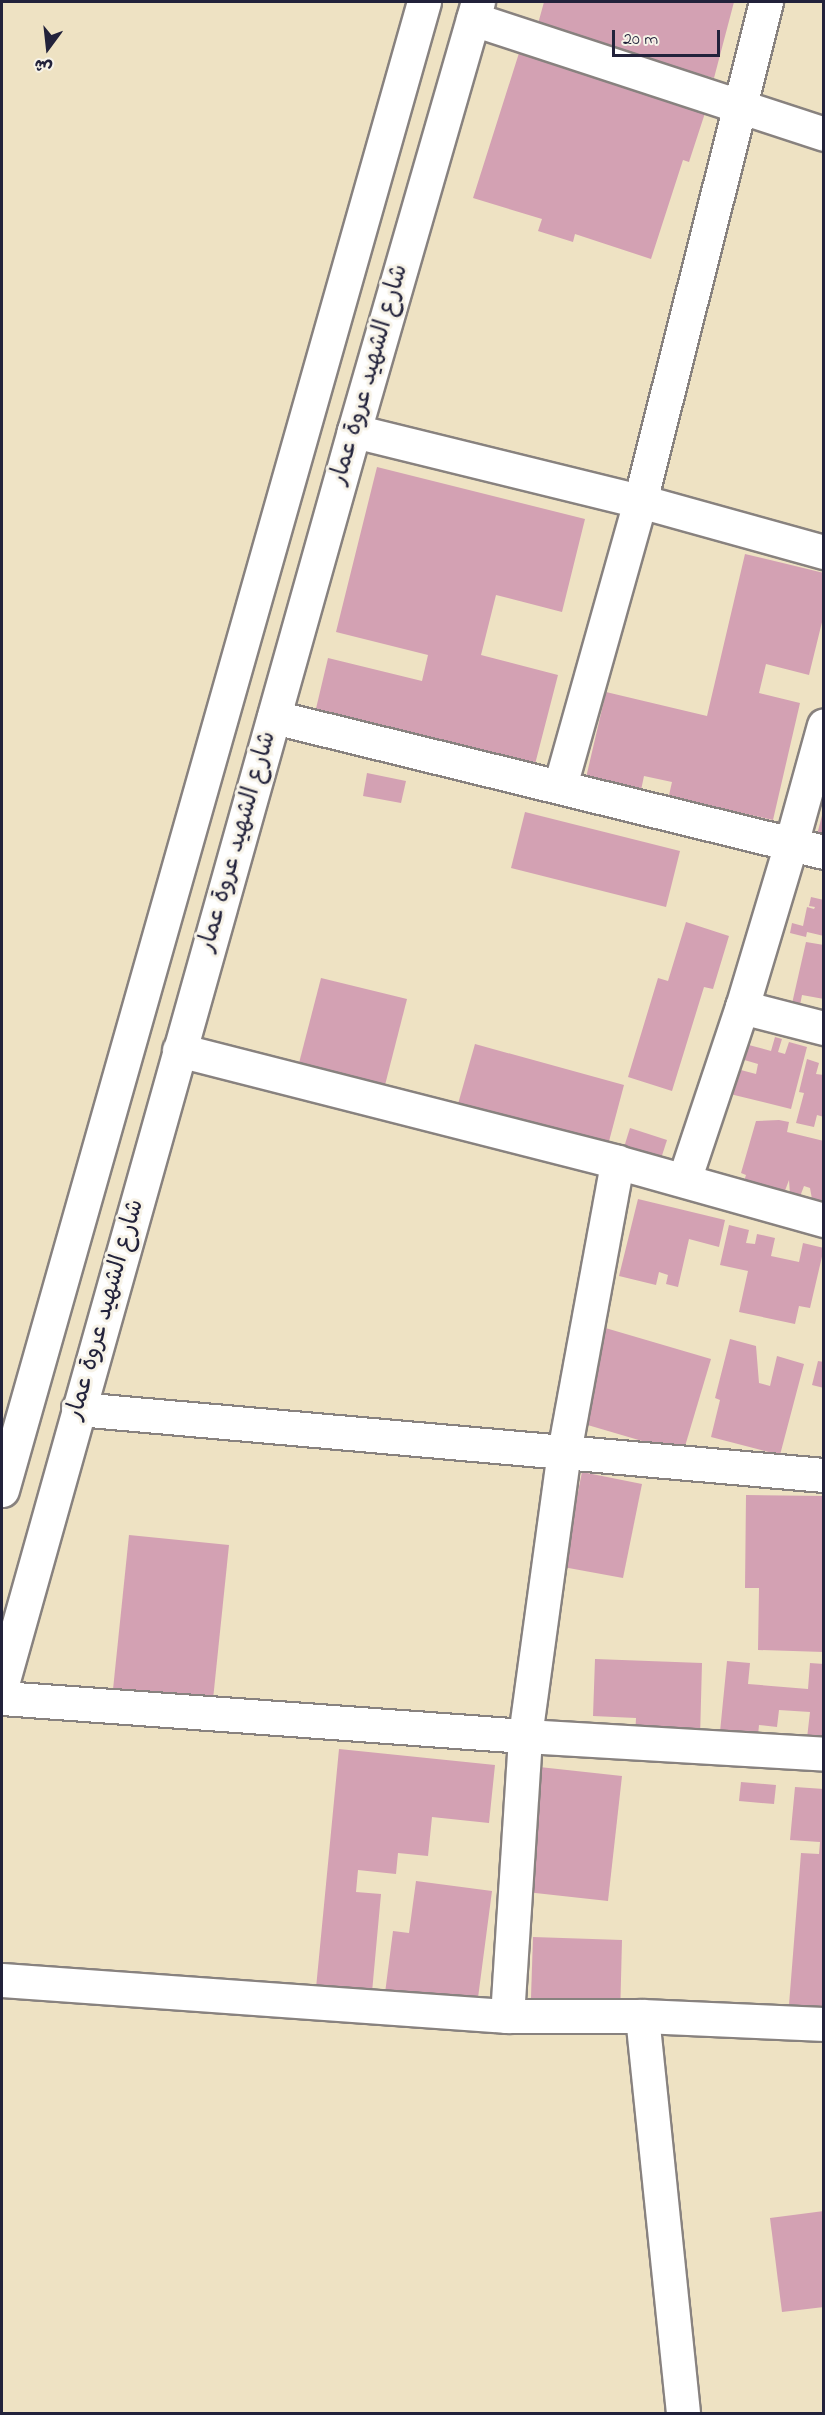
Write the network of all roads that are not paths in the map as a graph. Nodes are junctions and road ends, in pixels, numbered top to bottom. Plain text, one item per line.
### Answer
1 (424, 2) edge
2 (766, 2) edge
3 (475, 10) edge
4 (740, 106) junction
5 (824, 135) edge
6 (354, 431) junction
7 (640, 501) junction
8 (824, 552) edge
9 (274, 717) junction
10 (824, 725) edge
11 (560, 786) junction
12 (792, 844) junction
13 (824, 852) edge
14 (742, 1007) junction
15 (824, 1028) edge
16 (179, 1050) junction
17 (617, 1162) junction
18 (684, 1180) junction
19 (824, 1220) edge
20 (78, 1409) junction
21 (564, 1452) junction
22 (824, 1475) edge
23 (2, 1490) edge
24 (2, 1684) edge
25 (2, 1698) edge
26 (525, 1736) junction
27 (824, 1754) edge
28 (2, 1980) edge
29 (507, 2016) junction
30 (642, 2016) junction
31 (824, 2024) edge
32 (683, 2414) edge

1 - 23 street, شارع الشهيد عروة عمار
2 - 4 street
3 - 4 street
3 - 6 street, شارع الشهيد عروة عمار
4 - 5 street
4 - 7 street
6 - 7 street
6 - 9 street, شارع الشهيد عروة عمار
7 - 8 street
7 - 11 street
9 - 11 street
9 - 16 street, شارع الشهيد عروة عمار
10 - 12 street
11 - 12 street
12 - 13 street
12 - 14 street
14 - 15 street
14 - 18 street
16 - 17 street
16 - 20 street, شارع الشهيد عروة عمار
17 - 18 street
17 - 21 street
18 - 19 street
20 - 21 street
20 - 24 street, شارع الشهيد عروة عمار
21 - 22 street
21 - 26 street
25 - 26 street
26 - 27 street
26 - 29 street
28 - 29 street
29 - 30 street
30 - 31 street
30 - 32 street

